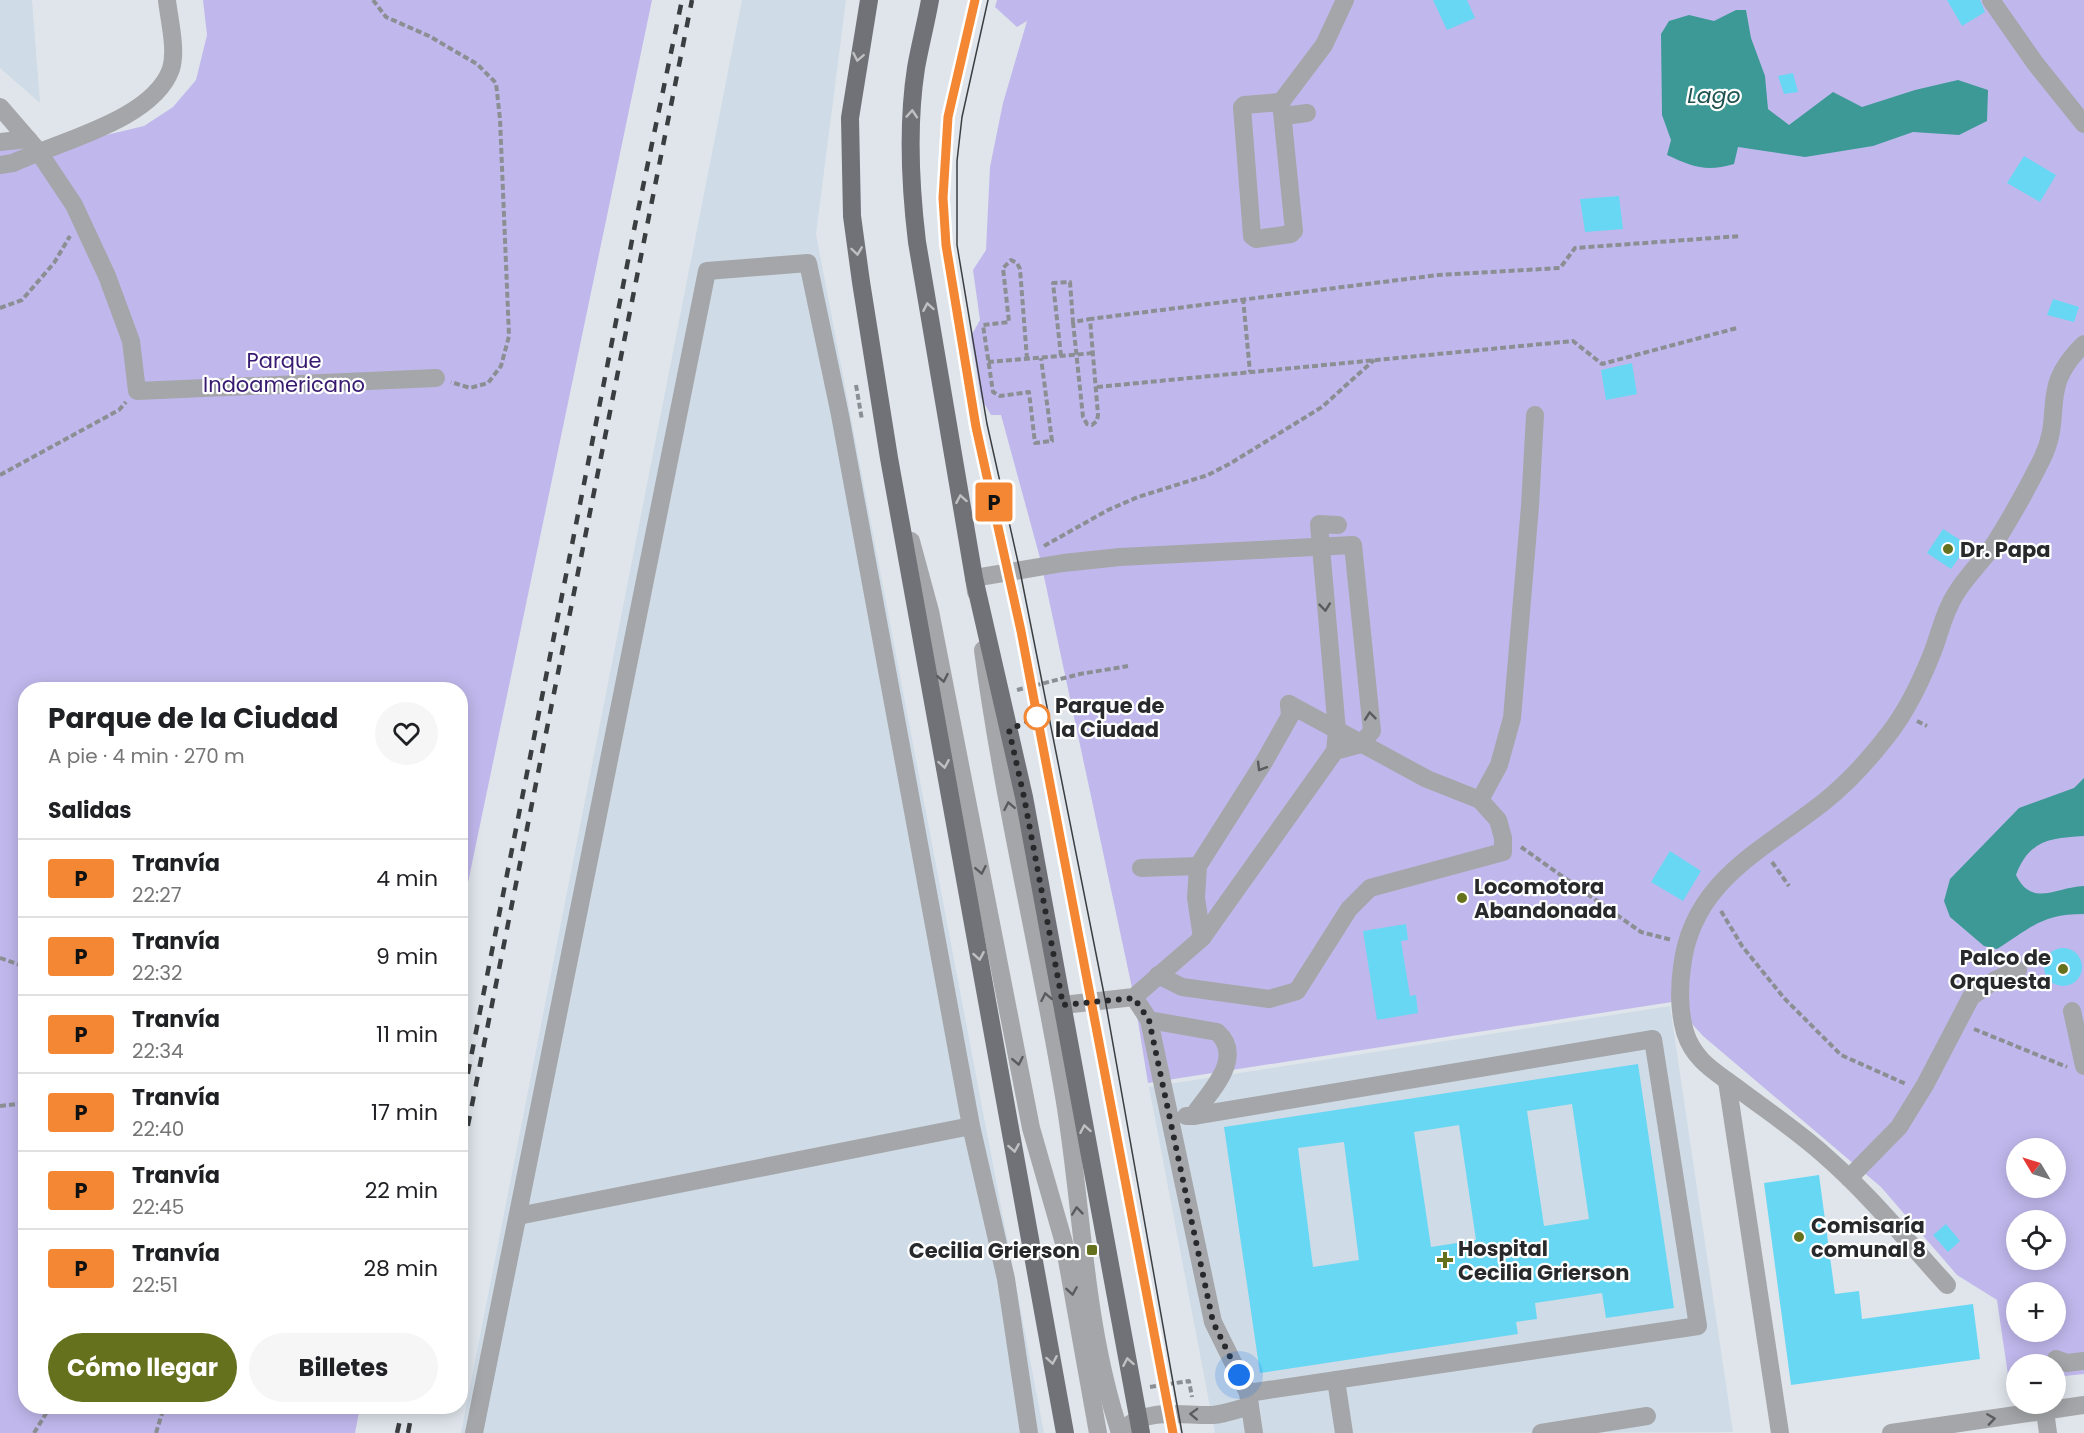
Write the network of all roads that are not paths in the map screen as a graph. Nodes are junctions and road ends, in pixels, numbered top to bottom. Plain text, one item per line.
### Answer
1 (167, 0) edge
2 (869, 0) edge
3 (930, 0) edge
4 (1345, 0) edge
5 (1992, 0) edge
6 (0, 107) edge
7 (1282, 109) junction
8 (1307, 113) dead end
9 (2084, 124) edge
10 (0, 142) edge
11 (33, 145) junction
12 (0, 165) edge
13 (2084, 344) edge
14 (436, 378) road end
15 (1535, 416) dead end
16 (889, 458) junction
17 (1338, 525) dead end
18 (1319, 549) junction
19 (974, 578) junction
20 (1337, 731) junction
21 (1361, 744) junction
22 (1335, 751) junction
23 (1480, 800) junction
24 (1198, 866) junction
25 (1141, 868) dead end
26 (1202, 938) junction
27 (2018, 970) dead end
28 (1158, 975) junction
29 (1134, 998) junction
30 (1063, 1005) junction
31 (2072, 1011) dead end
32 (1149, 1020) junction
33 (2079, 1068) edge
34 (1727, 1081) junction
35 (1193, 1116) junction
36 (1171, 1118) junction
37 (971, 1126) junction
38 (1849, 1178) junction
39 (518, 1216) junction
40 (1947, 1285) dead end
41 (2084, 1361) edge
42 (2066, 1362) edge
43 (1336, 1380) junction
44 (1249, 1400) junction
45 (2084, 1405) edge
46 (2066, 1408) edge
47 (2024, 1414) edge
48 (2045, 1414) edge
49 (1647, 1416) dead end
50 (1140, 1426) edge
51 (474, 1433) edge
52 (1029, 1433) edge
53 (1065, 1433) edge
54 (1098, 1433) edge
55 (1120, 1433) edge
56 (1254, 1433) edge
57 (1344, 1433) edge
58 (1541, 1433) edge
59 (1780, 1433) edge
60 (1891, 1433) edge
61 (2048, 1433) edge

1 - 11 street
2 -> 16 main road
19 -> 3 main road
4 - 7 street
5 - 9 street
6 - 11 street
7 - 7 street
7 - 8 street
10 - 11 street
11 - 12 street
11 - 14 street
13 - 34 street
15 - 23 street
16 -> 53 main road
16 -> 54 street
17 - 18 street
18 - 19 street
18 -> 20 street
21 -> 18 street
19 - 30 main road
55 -> 19 street
20 - 21 street
20 - 22 street
20 -> 24 street
21 - 22 street
21 - 23 street
22 - 26 street
23 - 28 street
24 - 25 street
24 - 26 street
26 - 28 street
27 - 38 street
28 - 29 street
29 - 30 street
29 - 32 street
50 -> 30 main road
31 - 33 street
32 - 35 street
32 - 36 street
34 - 38 street
34 - 59 street
35 - 36 street
35 - 43 street
36 - 44 street
37 - 39 street
37 - 39 street
37 - 52 street
38 - 40 street
39 - 51 street
41 - 42 street
43 - 44 street
43 - 57 street
44 -> 50 street
44 - 56 street
45 - 46 street
60 -> 47 street
48 - 61 street
49 - 58 street
50 - 55 street

